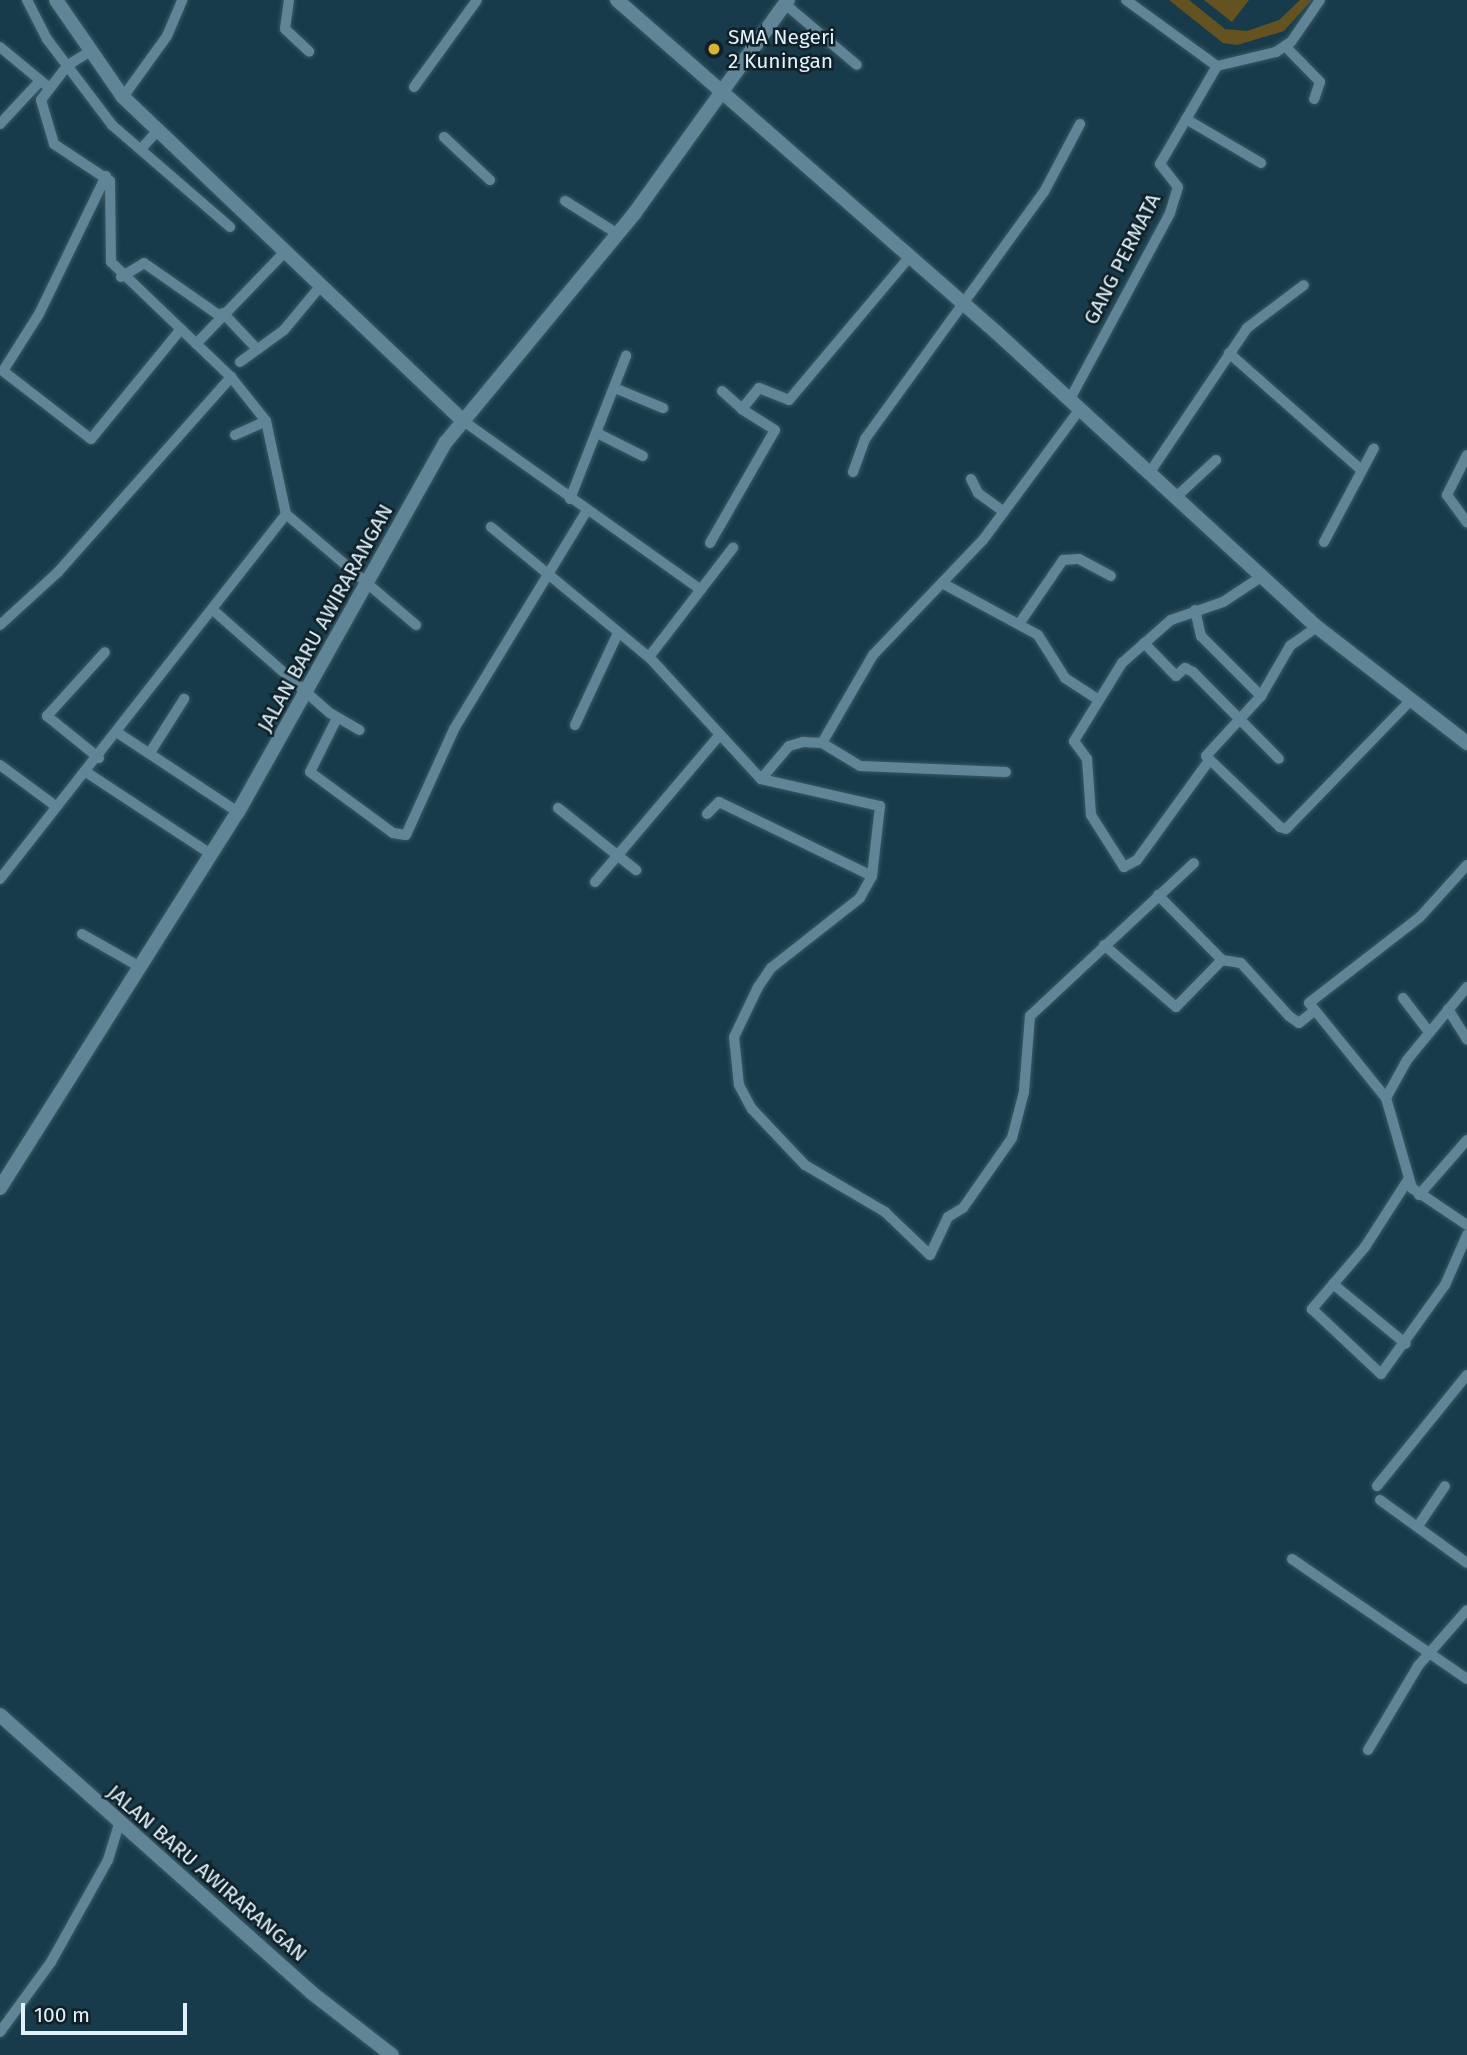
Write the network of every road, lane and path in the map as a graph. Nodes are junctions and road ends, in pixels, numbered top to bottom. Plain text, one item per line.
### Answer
1 (27, 0) edge
2 (56, 0) edge
3 (182, 0) edge
4 (289, 0) edge
5 (477, 0) edge
6 (618, 0) edge
7 (1126, 0) edge
8 (1320, 0) edge
9 (787, 2) edge
10 (1285, 46) junction
11 (0, 47) edge
12 (309, 51) dead end
13 (87, 52) junction
14 (69, 64) junction
15 (857, 65) dead end
16 (1217, 66) junction
17 (43, 84) junction
18 (414, 87) dead end
19 (720, 94) junction
20 (123, 97) junction
21 (1314, 99) dead end
22 (1186, 119) junction
23 (0, 124) edge
24 (1080, 124) dead end
25 (156, 132) junction
26 (444, 137) dead end
27 (144, 146) junction
28 (1261, 163) dead end
29 (106, 176) junction
30 (490, 180) dead end
31 (203, 189) junction
32 (565, 201) dead end
33 (221, 204) junction
34 (230, 227) dead end
35 (618, 234) junction
36 (282, 255) junction
37 (911, 255) junction
38 (121, 277) junction
39 (1304, 285) dead end
40 (314, 292) junction
41 (961, 301) junction
42 (221, 314) junction
43 (181, 329) junction
44 (196, 344) junction
45 (257, 349) junction
46 (1229, 354) junction
47 (626, 356) dead end
48 (240, 362) dead end
49 (231, 377) junction
50 (617, 389) junction
51 (722, 391) dead end
52 (1075, 404) junction
53 (663, 408) dead end
54 (742, 409) junction
55 (462, 419) junction
56 (266, 421) junction
57 (599, 434) junction
58 (235, 435) dead end
59 (1374, 448) dead end
60 (1467, 455) edge
61 (643, 456) dead end
62 (1216, 460) dead end
63 (1359, 468) junction
64 (853, 472) dead end
65 (1150, 472) junction
66 (971, 479) dead end
67 (1175, 498) junction
68 (570, 499) junction
69 (587, 510) junction
70 (1004, 512) junction
71 (286, 514) junction
72 (1467, 523) edge
73 (491, 527) dead end
74 (1324, 542) dead end
75 (710, 543) dead end
76 (733, 548) dead end
77 (1111, 576) dead end
78 (1261, 577) junction
79 (548, 579) junction
80 (942, 583) junction
81 (370, 586) junction
82 (701, 590) junction
83 (213, 610) junction
84 (1195, 610) junction
85 (1019, 624) junction
86 (0, 625) edge
87 (416, 625) dead end
88 (1317, 627) junction
89 (617, 635) junction
90 (1144, 643) junction
91 (104, 652) dead end
92 (652, 653) dead end
93 (309, 692) junction
94 (1261, 696) junction
95 (184, 699) dead end
96 (1097, 699) junction
97 (1409, 702) junction
98 (337, 718) junction
99 (1238, 720) junction
100 (575, 725) dead end
101 (359, 730) dead end
102 (118, 733) junction
103 (719, 736) junction
104 (1466, 739) edge
105 (822, 743) junction
106 (151, 751) junction
107 (100, 758) junction
108 (1279, 759) dead end
109 (1208, 762) junction
110 (0, 765) edge
111 (86, 772) junction
112 (1006, 772) dead end
113 (764, 776) junction
114 (54, 804) junction
115 (558, 808) dead end
116 (238, 811) junction
117 (707, 814) dead end
118 (211, 854) junction
119 (618, 855) junction
120 (1194, 863) dead end
121 (1467, 865) edge
122 (636, 870) dead end
123 (872, 876) junction
124 (0, 879) edge
125 (595, 882) dead end
126 (1158, 895) junction
127 (82, 934) dead end
128 (1104, 945) junction
129 (1222, 960) junction
130 (140, 967) junction
131 (1467, 987) edge
132 (1403, 998) dead end
133 (1448, 1009) junction
134 (1314, 1011) junction
135 (1429, 1032) junction
136 (1467, 1039) edge
137 (1386, 1098) junction
138 (1467, 1140) edge
139 (1408, 1180) junction
140 (0, 1188) edge
141 (1419, 1195) junction
142 (1467, 1226) edge
143 (1467, 1235) edge
144 (1333, 1284) junction
145 (1406, 1344) junction
146 (1467, 1376) edge
147 (1377, 1486) dead end
148 (1445, 1486) dead end
149 (1380, 1500) dead end
150 (1418, 1527) junction
151 (1292, 1559) dead end
152 (1467, 1563) edge
153 (1467, 1609) edge
154 (1428, 1653) junction
155 (1467, 1679) edge
156 (0, 1715) edge
157 (1368, 1749) dead end
158 (119, 1825) junction
159 (0, 2032) edge
160 (392, 2055) edge

1 - 14 street
2 - 13 street
3 - 20 street
4 - 12 street
5 - 18 street
6 - 19 street
7 - 16 street
8 - 10 street
9 - 15 street
9 - 19 street, JALAN BARU AWIRARANGAN
10 - 16 street
10 - 21 street
11 - 17 street
13 - 14 street
13 - 20 street
14 - 17 street
14 - 27 street
16 - 22 street, GANG PERMATA
17 - 23 street
17 - 29 street
19 - 35 street, JALAN BARU AWIRARANGAN
19 - 37 street
20 - 25 street
22 - 28 street
22 - 52 street, GANG PERMATA
24 - 41 street
25 - 27 street
25 - 31 street
26 - 30 street
27 - 31 street
29 - 38 street
29 - 43 street
31 - 33 street
32 - 35 street
33 - 34 street
33 - 36 street
35 - 55 street, JALAN BARU AWIRARANGAN
36 - 40 street
36 - 42 street
37 - 41 street
37 - 54 street
38 - 42 street
38 - 43 street
39 - 46 street
40 - 45 street
40 - 55 street
41 - 52 street
41 - 64 street
42 - 44 street
42 - 45 street
43 - 44 street
44 - 49 street
45 - 48 street
46 - 63 street
46 - 65 street
47 - 50 street
49 - 56 street
49 - 86 street
50 - 53 street
50 - 57 street
51 - 54 street
52 - 65 street
52 - 70 street
54 - 75 street
55 - 68 street
55 - 81 street, JALAN BARU AWIRARANGAN
56 - 58 street
56 - 71 street
57 - 61 street
57 - 68 street
59 - 63 street
60 - 72 street
62 - 67 street
63 - 74 street
65 - 67 street
66 - 70 street
67 - 78 street
68 - 69 street
69 - 79 street
69 - 82 street
70 - 80 street
71 - 81 street
71 - 83 street
73 - 79 street
76 - 82 street
77 - 85 street
78 - 84 street
78 - 88 street
79 - 89 street
79 - 98 street
80 - 85 street
80 - 105 street
81 - 87 street
81 - 93 street, JALAN BARU AWIRARANGAN
82 - 92 street
83 - 93 street
83 - 102 street
84 - 90 street
84 - 94 street
85 - 96 street
88 - 94 street
88 - 97 street
89 - 100 street
89 - 103 street
90 - 96 street
90 - 99 street
91 - 107 street
93 - 98 street
93 - 116 street, JALAN BARU AWIRARANGAN
94 - 99 street
95 - 106 street
96 - 109 street
97 - 104 street
97 - 109 street
98 - 101 street
99 - 108 street
99 - 109 street
102 - 106 street
102 - 107 street
103 - 113 street
103 - 119 street
105 - 112 street
105 - 113 street
106 - 116 street
107 - 111 street
110 - 114 street
111 - 114 street
111 - 118 street
113 - 123 street
114 - 124 street
115 - 119 street
116 - 118 street, JALAN BARU AWIRARANGAN
117 - 123 street
118 - 130 street, JALAN BARU AWIRARANGAN
119 - 122 street
119 - 125 street
120 - 126 street
121 - 134 street
123 - 128 street
126 - 128 street
126 - 129 street
127 - 130 street
128 - 129 street
129 - 134 street
130 - 140 street, JALAN BARU AWIRARANGAN
131 - 133 street
132 - 135 street
133 - 135 street
133 - 136 street
134 - 137 street
135 - 137 street
137 - 139 street
138 - 141 street
139 - 141 street
139 - 144 street
141 - 142 street
143 - 145 street
144 - 145 street
144 - 145 street
146 - 147 street
148 - 150 street
149 - 150 street
150 - 152 street
151 - 154 street
153 - 154 street
154 - 155 street
154 - 157 street
156 - 158 street, JALAN BARU AWIRARANGAN
158 - 159 street
158 - 160 street, JALAN BARU AWIRARANGAN

